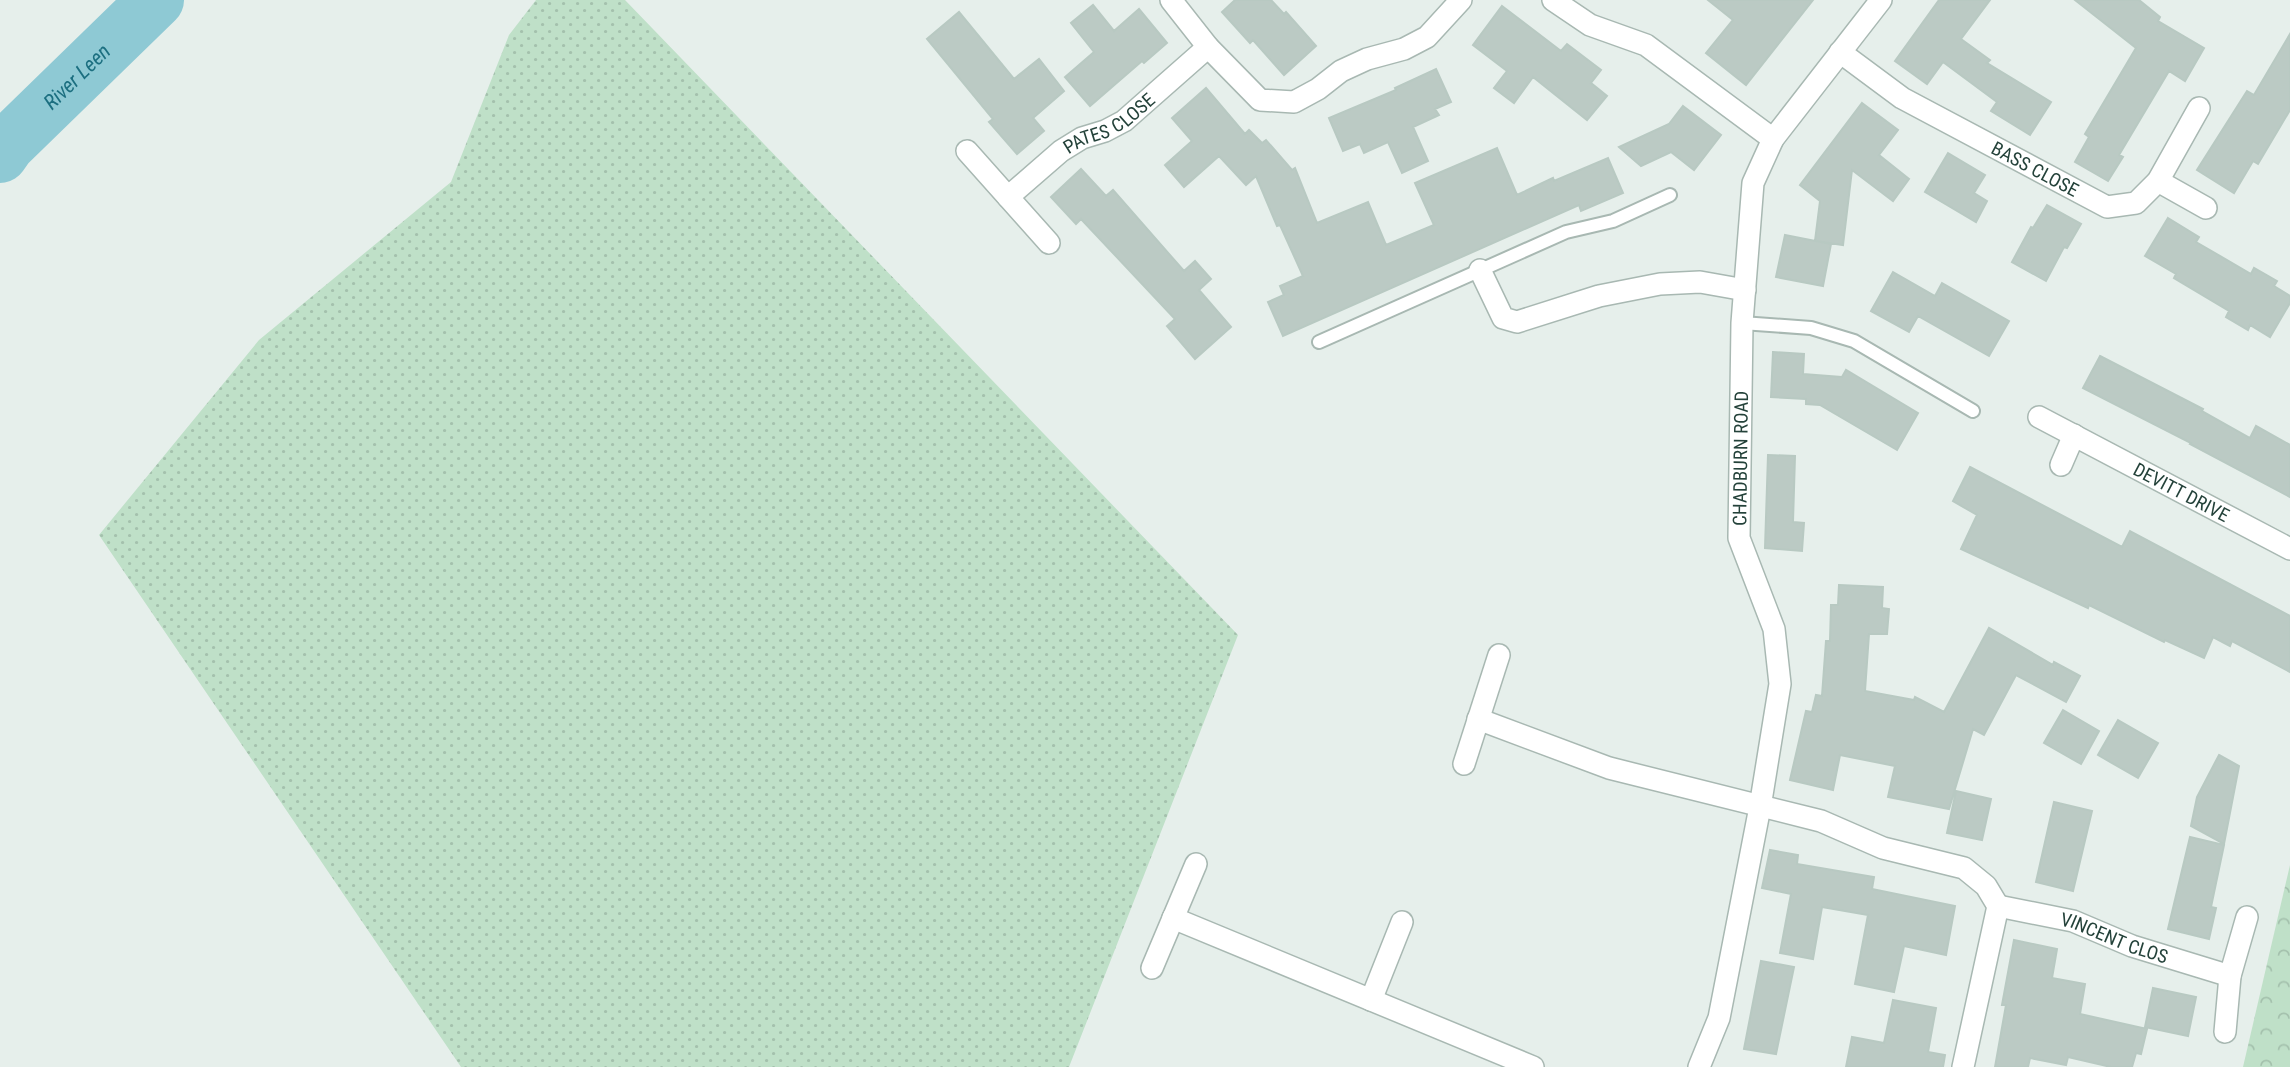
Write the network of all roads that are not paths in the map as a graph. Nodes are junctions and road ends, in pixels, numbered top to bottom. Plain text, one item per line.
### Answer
1 (1171, 0) edge
2 (1461, 0) edge
3 (1553, 0) edge
4 (1881, 0) edge
5 (1208, 47) junction
6 (1840, 52) junction
7 (2199, 107) dead end
8 (1773, 139) junction
9 (967, 151) dead end
10 (2158, 181) junction
11 (1670, 195) dead end
12 (1008, 197) junction
13 (2206, 208) dead end
14 (1049, 243) dead end
15 (1480, 270) junction
16 (1745, 290) junction
17 (1742, 323) junction
18 (1319, 342) dead end
19 (1973, 411) dead end
20 (2039, 417) dead end
21 (2074, 435) junction
22 (2060, 465) dead end
23 (2290, 549) edge
24 (1499, 655) dead end
25 (1478, 719) junction
26 (1464, 764) dead end
27 (1760, 807) junction
28 (1196, 864) dead end
29 (1998, 906) junction
30 (2247, 917) dead end
31 (1173, 918) junction
32 (1402, 922) dead end
33 (1152, 968) dead end
34 (2230, 976) junction
35 (1371, 1000) junction
36 (2225, 1032) dead end
37 (1534, 1067) edge
38 (1699, 1067) edge
39 (1963, 1067) edge

1 - 5 street
2 - 5 street
3 - 8 street
4 - 6 street, CHADBURN ROAD
5 - 12 street, PATES CLOSE
6 - 8 street, CHADBURN ROAD
6 - 10 street, BASS CLOSE
7 - 10 street, BASS CLOSE
8 - 16 street, CHADBURN ROAD
9 - 12 street
10 - 13 street
11 - 15 lane
12 - 14 street
15 - 16 street
15 - 18 lane
16 - 17 street, CHADBURN ROAD
17 - 19 lane
17 - 27 street, CHADBURN ROAD
20 - 21 street, DEVITT DRIVE
21 - 22 street
21 - 23 street, DEVITT DRIVE
24 - 25 street
25 - 26 street
25 - 27 street
27 - 29 street
27 - 38 street, CHADBURN ROAD
28 - 31 street
29 - 34 street, VINCENT CLOS
29 - 39 street
30 - 34 street
31 - 33 street
31 - 35 street
32 - 35 street
34 - 36 street
35 - 37 street

